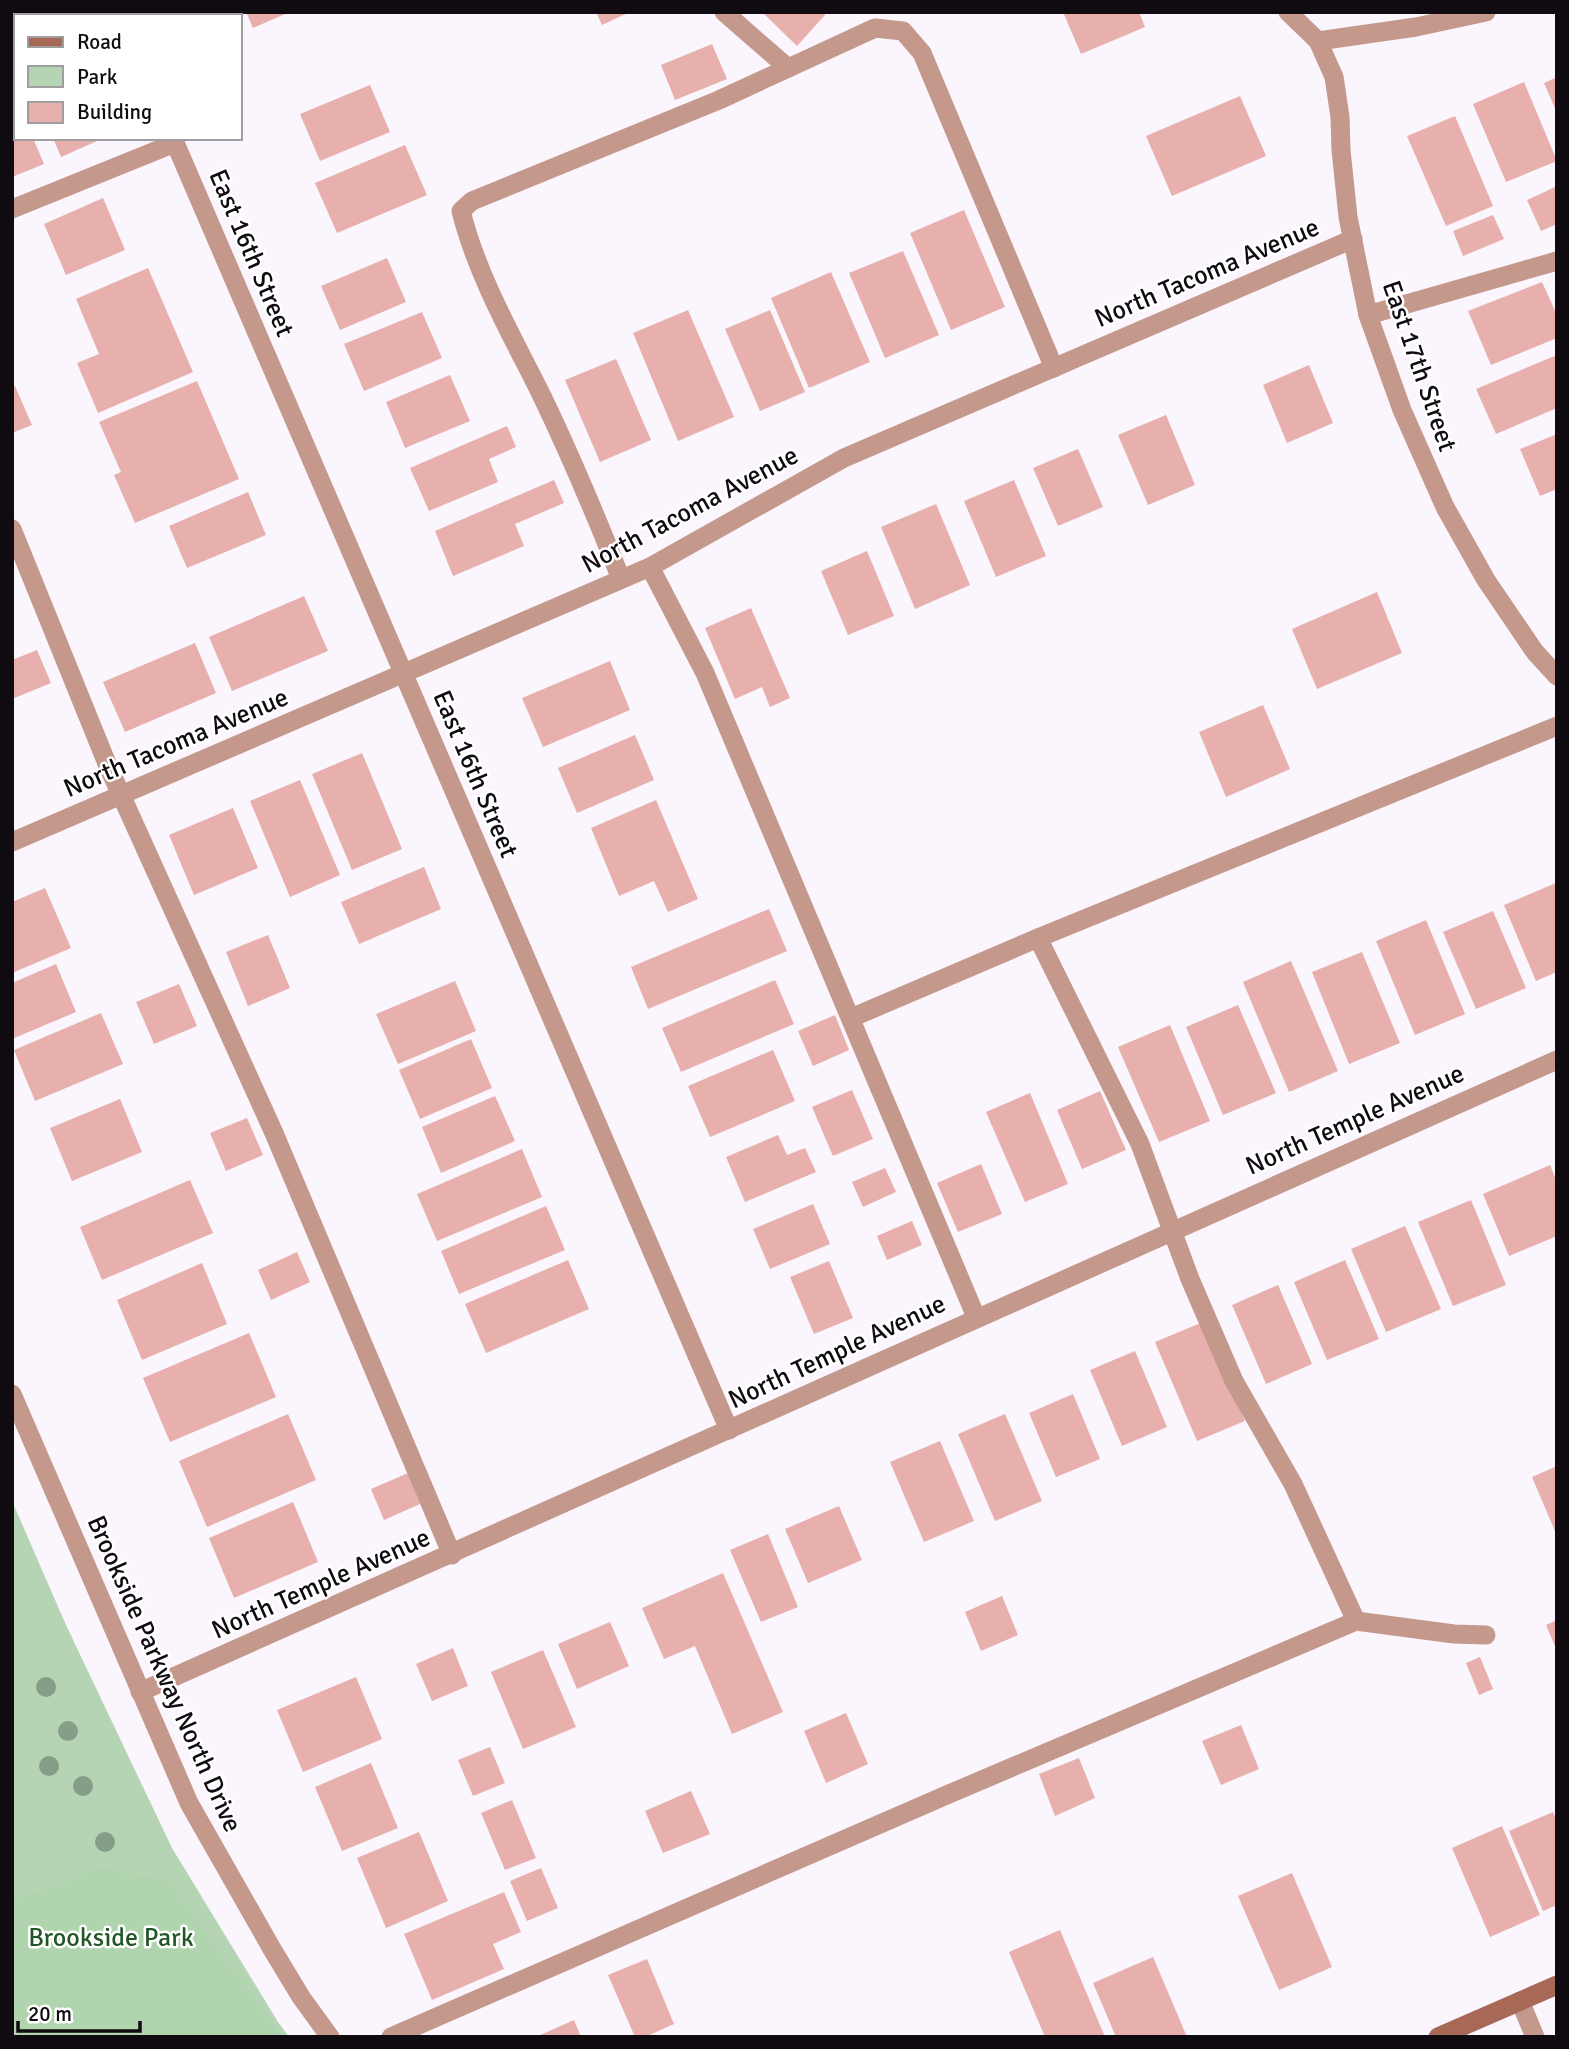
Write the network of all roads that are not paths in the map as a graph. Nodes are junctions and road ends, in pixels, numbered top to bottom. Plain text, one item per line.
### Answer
1 (724, 12) edge
2 (1287, 12) edge
3 (1486, 12) edge
4 (1318, 41) junction
5 (788, 68) junction
6 (174, 141) edge
7 (12, 209) edge
8 (1353, 239) junction
9 (1557, 261) edge
10 (1368, 315) junction
11 (1054, 368) junction
12 (12, 528) edge
13 (650, 567) junction
14 (621, 579) junction
15 (402, 673) junction
16 (1557, 676) edge
17 (1557, 726) edge
18 (121, 795) junction
19 (12, 842) edge
20 (1038, 938) junction
21 (850, 1018) junction
22 (1557, 1060) edge
23 (1171, 1230) junction
24 (976, 1317) junction
25 (12, 1394) edge
26 (729, 1430) junction
27 (452, 1555) junction
28 (1356, 1621) junction
29 (1486, 1635) dead end
30 (140, 1692) junction
31 (1557, 1985) edge
32 (1520, 2001) junction
33 (330, 2037) edge
34 (391, 2037) edge
35 (1438, 2037) edge
36 (1535, 2037) edge

1 - 5 street
2 - 4 street
3 - 4 street
4 - 8 street, East 17th Street
5 - 11 street
5 - 14 street
6 - 7 street
6 - 15 street, East 16th Street
8 - 10 street, East 17th Street
8 - 11 street, North Tacoma Avenue
9 - 10 street
10 - 16 street, East 17th Street
11 - 13 street, North Tacoma Avenue
12 - 18 street
13 - 14 street, North Tacoma Avenue
13 - 21 street
14 - 15 street, North Tacoma Avenue
15 - 18 street, North Tacoma Avenue
15 - 26 street, East 16th Street
17 - 20 street
18 - 19 street, North Tacoma Avenue
18 - 27 street
20 - 21 street
20 - 23 street
21 - 24 street
22 - 23 street, North Temple Avenue
23 - 24 street, North Temple Avenue
23 - 28 street
24 - 26 street, North Temple Avenue
25 - 30 street, Brookside Parkway North Drive
26 - 27 street, North Temple Avenue
27 - 30 street, North Temple Avenue
28 - 29 street
28 - 34 street
30 - 33 street, Brookside Parkway North Drive
31 - 32 main road
32 - 35 main road
32 - 36 street

